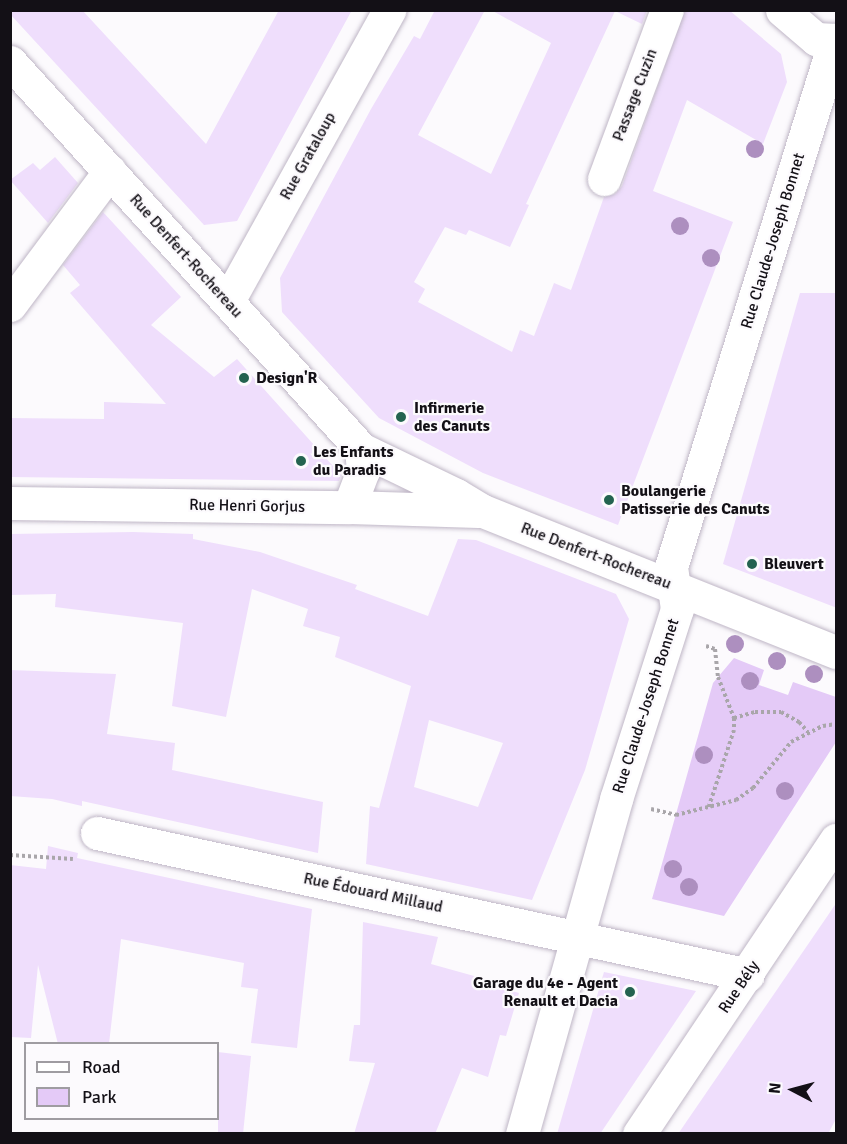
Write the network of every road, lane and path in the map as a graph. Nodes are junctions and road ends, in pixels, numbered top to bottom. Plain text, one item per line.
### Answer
1 (389, 10) edge
2 (667, 10) edge
3 (782, 10) edge
4 (836, 40) edge
5 (10, 62) edge
6 (110, 171) junction
7 (604, 179) dead end
8 (228, 301) junction
9 (10, 305) edge
10 (361, 449) junction
11 (10, 503) edge
12 (349, 507) junction
13 (483, 511) junction
14 (673, 586) junction
15 (706, 646) dead end
16 (837, 652) edge
17 (734, 718) junction
18 (837, 724) edge
19 (808, 732) junction
20 (616, 799) junction
21 (708, 809) junction
22 (97, 833) joint
23 (837, 840) edge
24 (10, 855) edge
25 (577, 937) junction
26 (747, 975) junction
27 (522, 1134) edge
28 (639, 1134) edge

1 - 8 street, Rue Grataloup
2 - 7 street, Passage Cuzin
3 - 4 street
4 - 14 street, Rue Claude-Joseph Bonnet
5 - 6 street, Rue Denfert-Rochereau
6 - 8 street, Rue Denfert-Rochereau
6 - 9 street
8 - 10 street, Rue Denfert-Rochereau
10 - 12 street
10 - 13 street, Rue Denfert-Rochereau
11 - 12 street, Rue Henri Gorjus
12 - 13 street, Rue Henri Gorjus
13 - 14 street, Rue Denfert-Rochereau
14 - 16 street, Rue Denfert-Rochereau
14 - 20 street, Rue Claude-Joseph Bonnet
15 - 17 path
17 - 19 path
17 - 21 path
18 - 19 path
19 - 21 path
20 - 21 path
20 - 25 street, Rue Claude-Joseph Bonnet
22 - 24 path
22 - 25 street, Rue Édouard Millaud
23 - 26 street, Rue Bély
25 - 26 street, Rue Édouard Millaud
25 - 27 street, Rue Claude-Joseph Bonnet
26 - 28 street, Rue Bély

